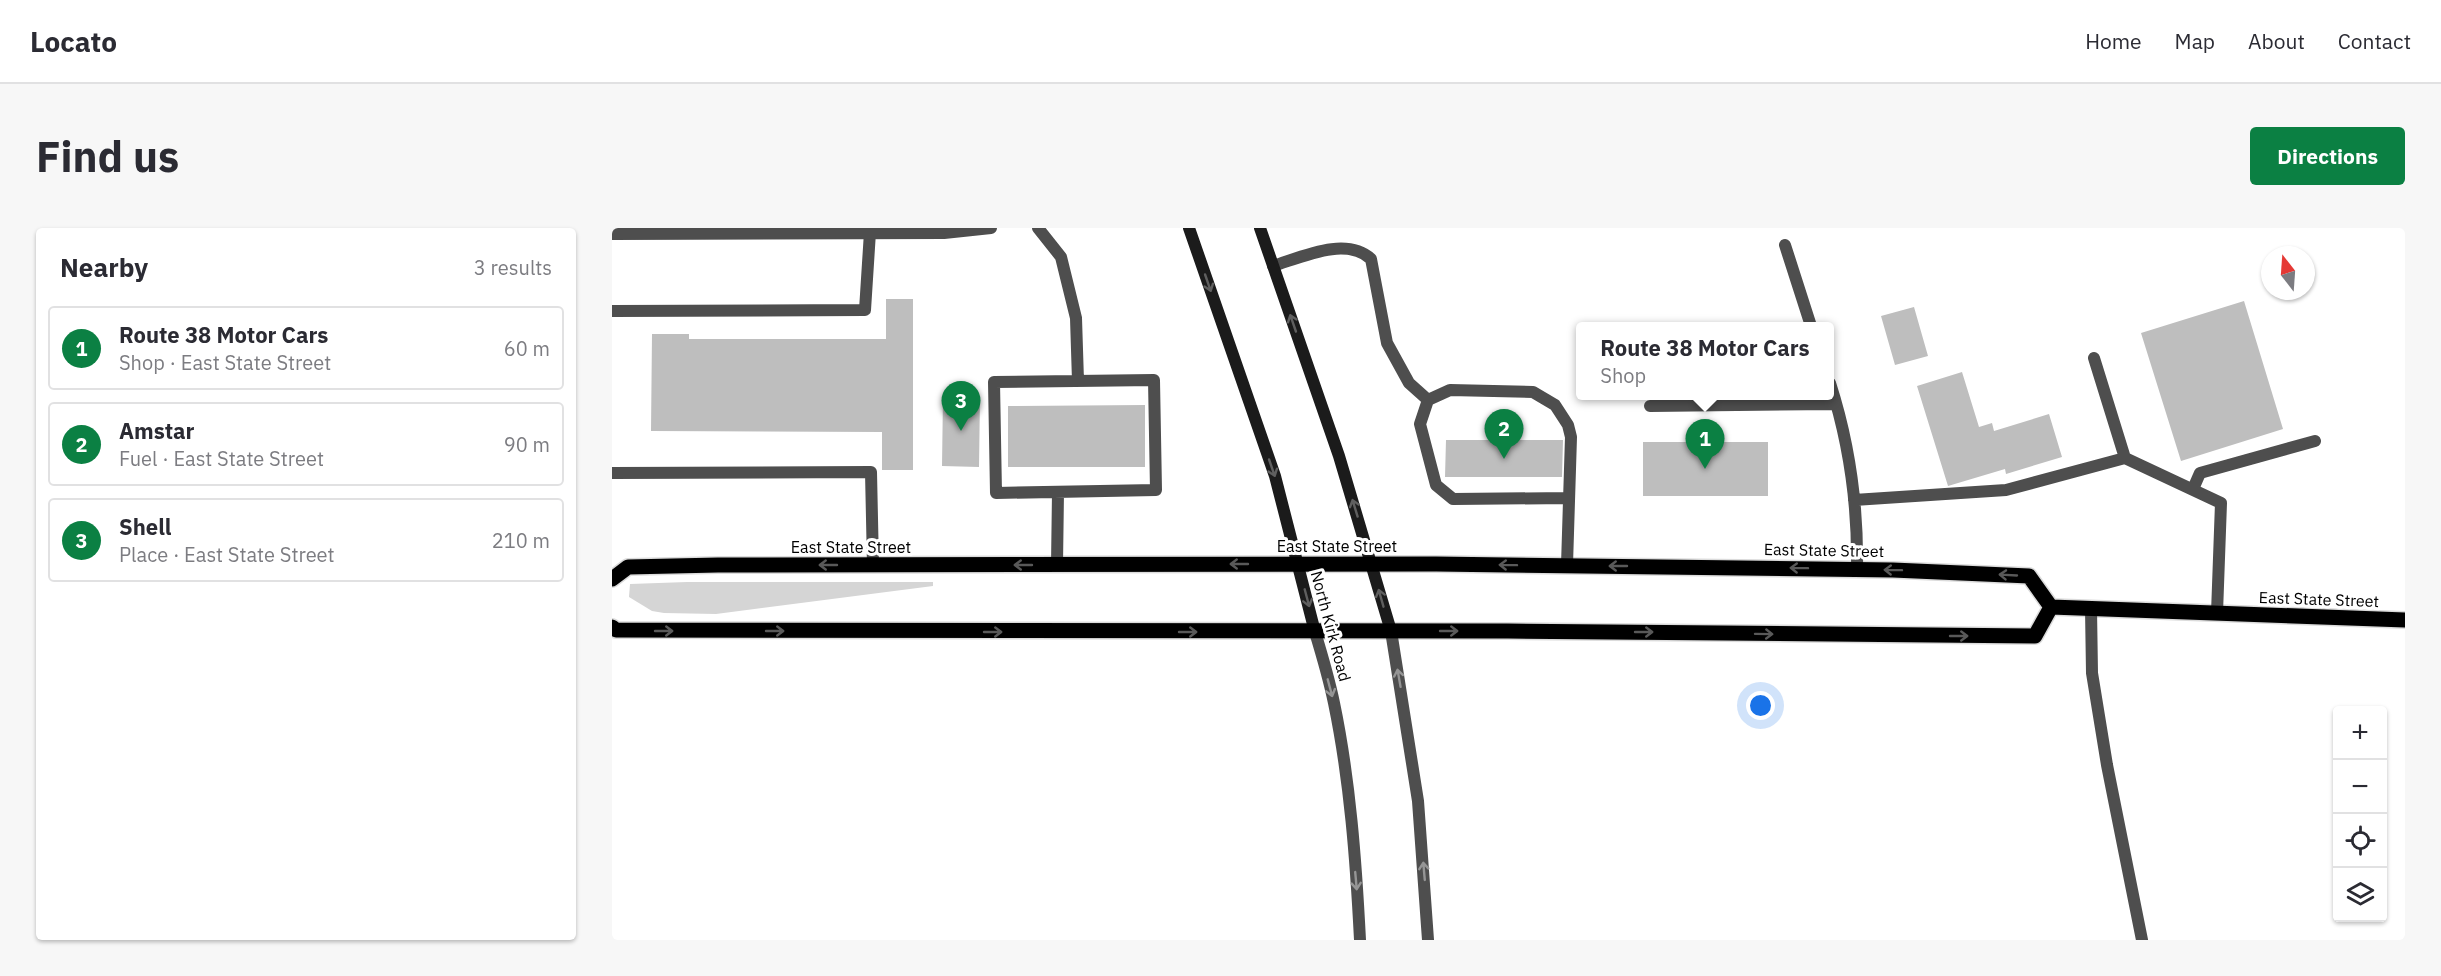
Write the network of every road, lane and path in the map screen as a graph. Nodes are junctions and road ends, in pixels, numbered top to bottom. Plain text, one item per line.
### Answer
1 (992, 228) edge
2 (1038, 228) edge
3 (1189, 228) edge
4 (1260, 228) edge
5 (870, 232) junction
6 (612, 234) edge
7 (1785, 245) dead end
8 (1273, 266) junction
9 (612, 310) edge
10 (1809, 322) edge
11 (2094, 358) dead end
12 (1078, 381) junction
13 (1834, 397) edge
14 (1428, 400) junction
15 (1836, 404) junction
16 (1650, 406) dead end
17 (2315, 441) dead end
18 (2125, 458) junction
19 (612, 473) edge
20 (2193, 489) junction
21 (1058, 492) junction
22 (1569, 498) junction
23 (1854, 500) junction
24 (1298, 564) junction
25 (1372, 564) junction
26 (873, 565) junction
27 (1057, 565) junction
28 (1567, 565) junction
29 (1857, 569) junction
30 (612, 579) edge
31 (2051, 607) junction
32 (2091, 609) junction
33 (2217, 613) junction
34 (2405, 620) edge
35 (612, 627) edge
36 (1315, 632) junction
37 (1391, 632) junction
38 (1360, 940) edge
39 (1428, 940) edge
40 (2142, 940) edge

1 - 5 street
2 - 12 street
3 -> 24 main road, North Kirk Road
4 - 8 main road
5 - 6 street
5 - 9 street
7 - 10 street
8 - 14 street
25 -> 8 main road
11 - 18 street
12 - 21 street
12 - 21 street
13 - 15 street
14 - 22 street
14 - 22 street
15 - 16 street
15 - 23 street
17 - 20 street
18 - 20 street
18 - 23 street
19 - 26 street
20 - 33 street
21 - 27 street
22 - 28 street
23 - 29 street
24 - 25 main road, East State Street
24 -> 27 main road, East State Street
24 -> 36 main road, North Kirk Road
28 -> 25 main road, East State Street
37 -> 25 main road
27 -> 26 main road, East State Street
26 -> 30 main road, East State Street
29 -> 28 main road, East State Street
31 -> 29 main road, East State Street
31 - 32 main road, East State Street
37 -> 31 main road
32 - 33 main road, East State Street
32 - 40 street
33 - 34 main road, East State Street
35 -> 36 main road
36 - 37 main road
36 -> 38 street, North Kirk Road
39 -> 37 street

